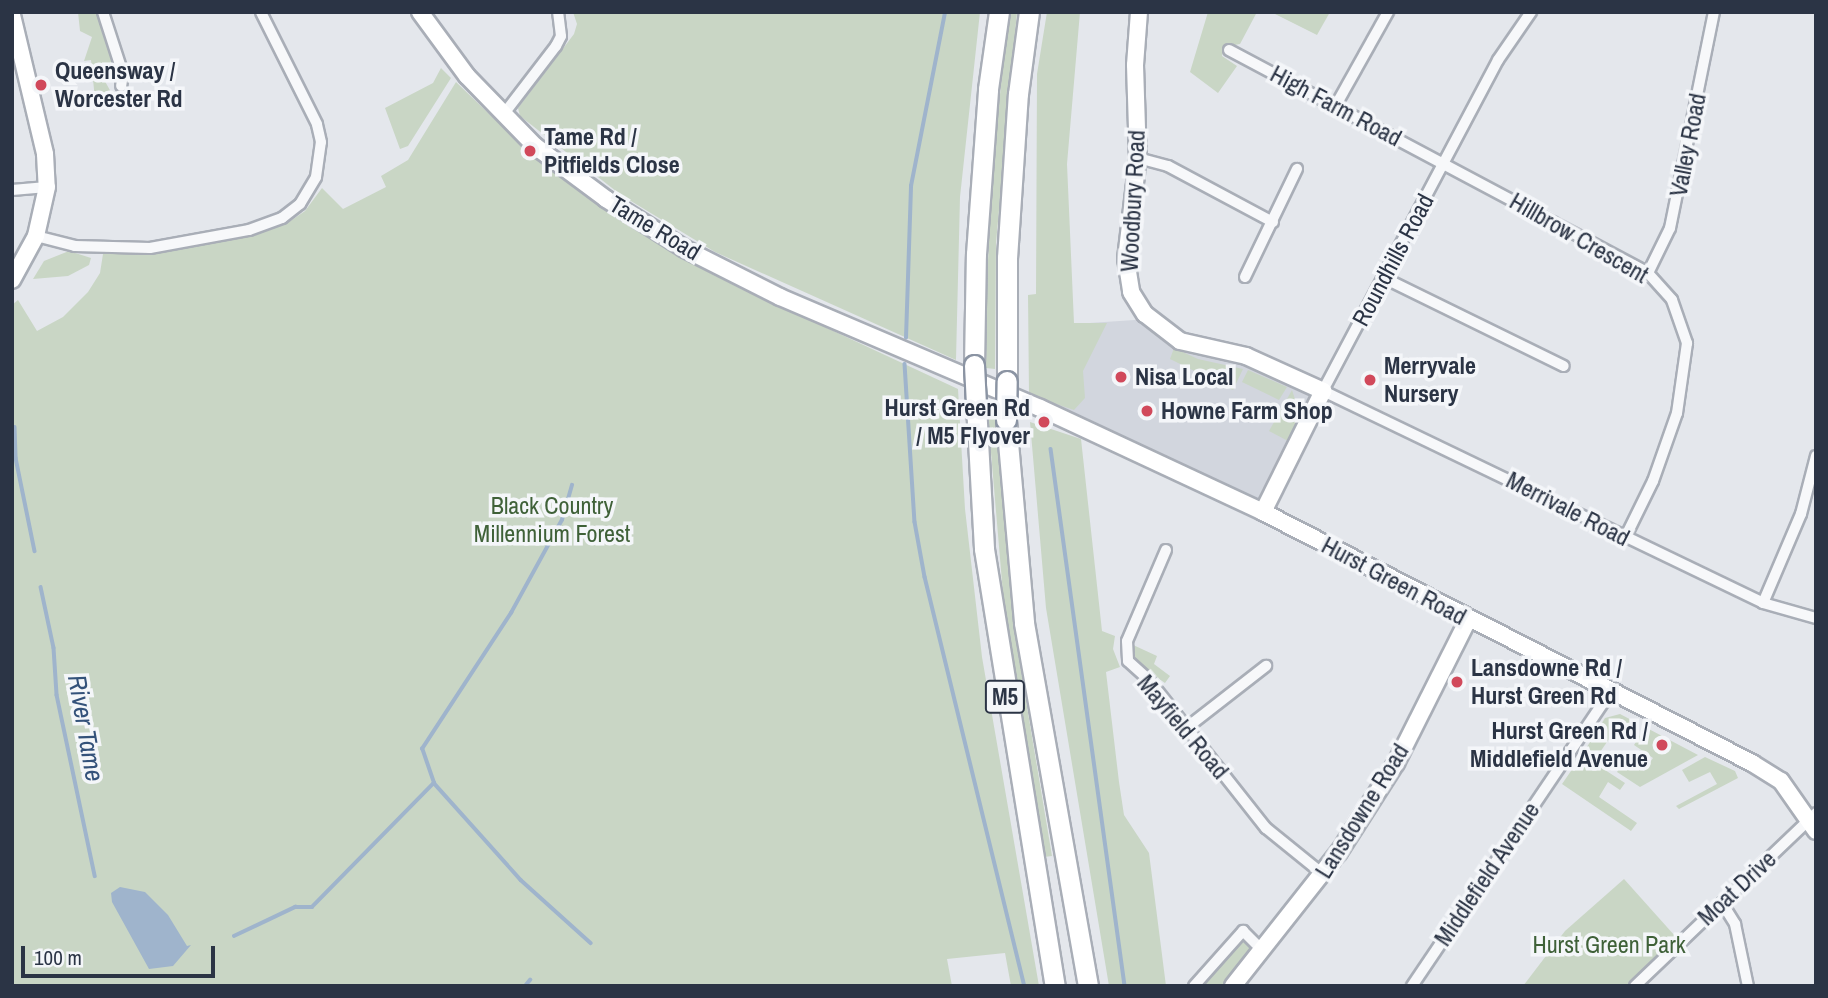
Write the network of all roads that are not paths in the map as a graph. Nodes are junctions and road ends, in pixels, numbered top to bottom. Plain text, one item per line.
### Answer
1 (103, 12) edge
2 (261, 12) edge
3 (420, 12) edge
4 (558, 12) edge
5 (999, 12) edge
6 (1029, 12) edge
7 (1139, 12) edge
8 (1388, 12) edge
9 (1531, 12) edge
10 (1714, 12) edge
11 (12, 15) edge
12 (16, 47) edge
13 (1229, 50) dead end
14 (121, 86) dead end
15 (1336, 105) junction
16 (503, 116) junction
17 (1138, 158) junction
18 (1443, 164) junction
19 (1297, 169) dead end
20 (47, 187) junction
21 (12, 190) edge
22 (1273, 222) junction
23 (37, 236) junction
24 (1648, 273) junction
25 (1245, 277) dead end
26 (1384, 278) junction
27 (12, 280) edge
28 (1564, 366) dead end
29 (945, 369) joint
30 (1324, 391) junction
31 (1816, 456) edge
32 (1263, 512) junction
33 (1625, 538) junction
34 (1166, 551) dead end
35 (1763, 603) junction
36 (1816, 618) edge
37 (1468, 620) junction
38 (1266, 666) dead end
39 (1610, 693) junction
40 (1185, 729) junction
41 (1813, 821) edge
42 (1324, 875) junction
43 (1723, 903) junction
44 (1264, 951) junction
45 (1055, 986) edge
46 (1088, 986) edge
47 (1194, 986) edge
48 (1233, 986) edge
49 (1412, 986) edge
50 (1635, 986) edge
51 (1748, 986) edge

1 - 14 street
2 - 23 street
3 - 16 street, Tame Road
4 - 16 street
5 - 45 highway, M5, bridge
6 - 46 highway, M5, bridge
7 - 17 street, Woodbury Road
8 - 15 street
9 - 18 street, Roundhills Road
10 - 24 street, Valley Road
11 - 12 street
12 - 20 street
13 - 15 street, High Farm Road
15 - 18 street, High Farm Road
16 - 29 street, Tame Road
17 - 22 street
17 - 30 street, Woodbury Road
18 - 24 street, Hillbrow Crescent
18 - 26 street, Roundhills Road
19 - 22 street
20 - 21 street
20 - 23 street
22 - 25 street
23 - 27 street
24 - 33 street, Hillbrow Crescent
26 - 28 street
26 - 30 street, Roundhills Road
29 - 32 street, Hurst Green Road
30 - 32 street, Roundhills Road
30 - 33 street, Merrivale Road
31 - 35 street
32 - 37 street, Hurst Green Road
33 - 35 street, Merrivale Road
34 - 40 street, Mayfield Road
35 - 36 street, Merrivale Road
37 - 39 street, Hurst Green Road
37 - 42 street, Lansdowne Road
38 - 40 street
39 - 41 street, Hurst Green Road
39 - 49 street, Middlefield Avenue
40 - 42 street, Mayfield Road
41 - 43 street, Moat Drive
42 - 44 street, Lansdowne Road
43 - 50 street, Moat Drive
43 - 51 street
44 - 47 street
44 - 48 street, Lansdowne Road

